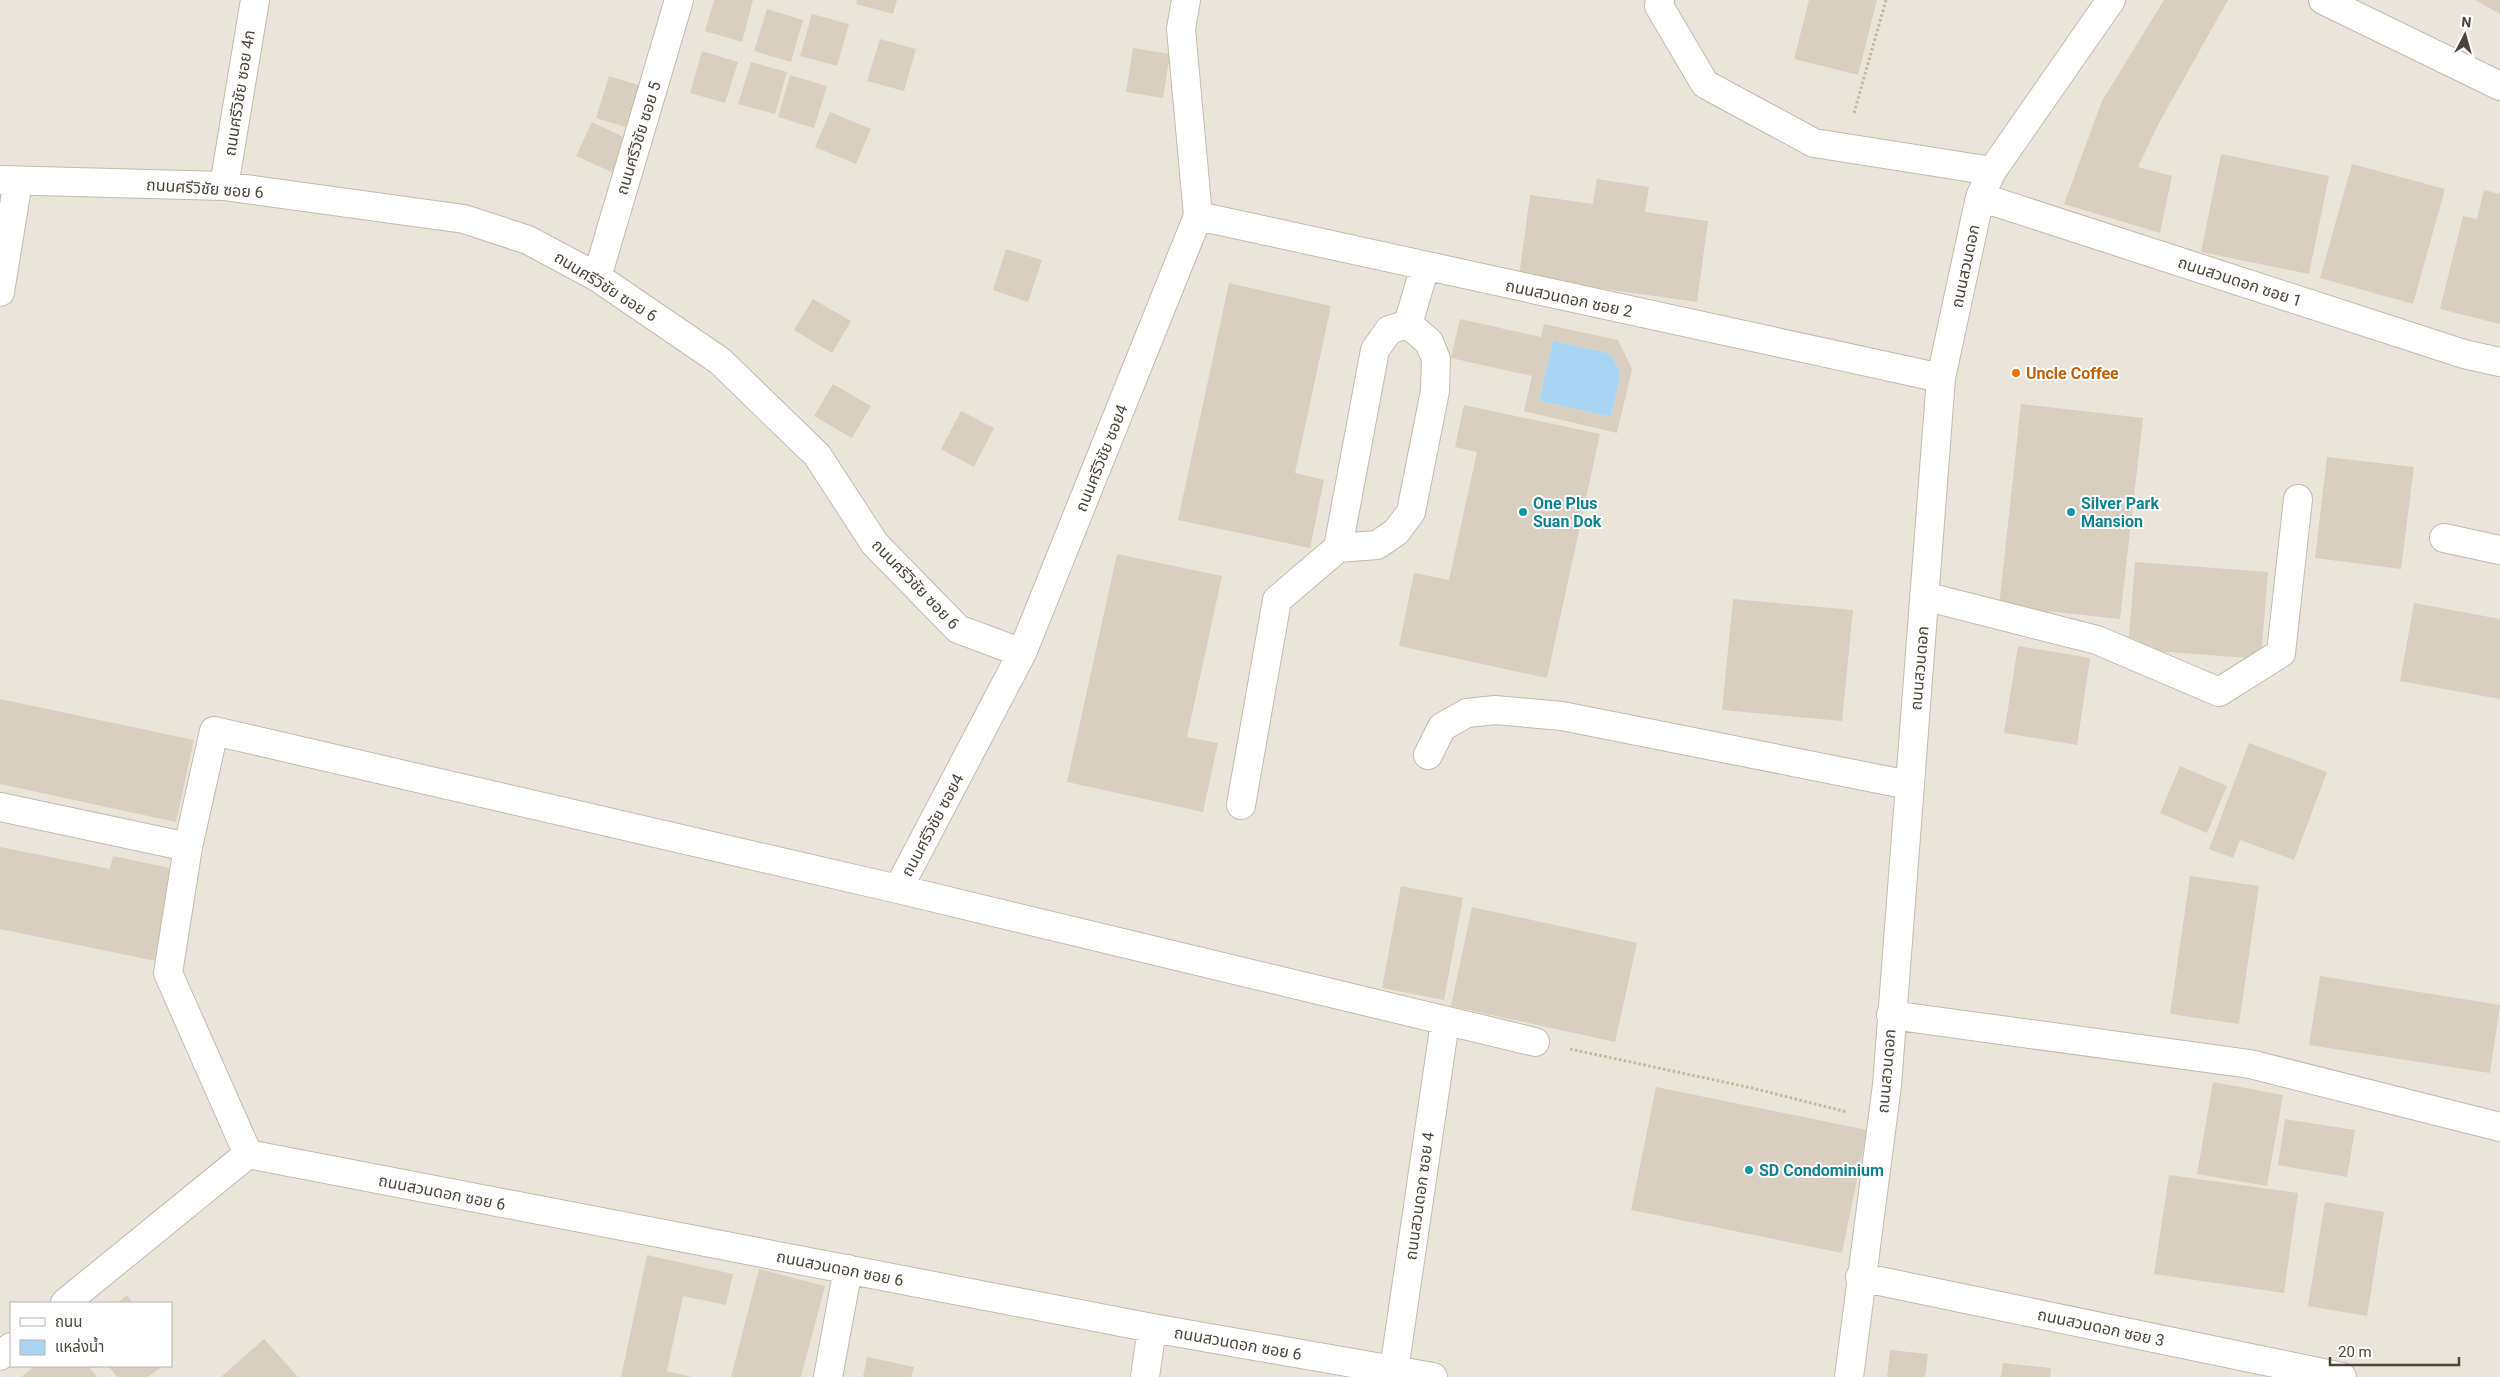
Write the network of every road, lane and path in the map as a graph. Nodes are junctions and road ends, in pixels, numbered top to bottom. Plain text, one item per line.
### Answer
1 (255, 0) edge
2 (680, 0) edge
3 (1186, 0) edge
4 (1660, 0) edge
5 (1886, 0) edge
6 (2111, 0) edge
7 (2323, 0) edge
8 (2500, 86) edge
9 (1845, 148) junction
10 (1992, 171) junction
11 (9, 180) edge
12 (224, 186) junction
13 (1980, 197) junction
14 (1198, 216) junction
15 (1425, 267) junction
16 (597, 277) junction
17 (0, 292) edge
18 (1408, 324) junction
19 (2500, 362) edge
20 (1941, 378) junction
21 (2298, 499) dead end
22 (2444, 538) dead end
23 (1338, 548) junction
24 (2500, 550) edge
25 (1924, 596) junction
26 (1022, 653) junction
27 (1428, 756) dead end
28 (1909, 785) junction
29 (1241, 806) dead end
30 (0, 807) edge
31 (188, 847) junction
32 (898, 890) junction
33 (1891, 1015) junction
34 (1444, 1022) junction
35 (1535, 1042) joint
36 (1882, 1120) junction
37 (2500, 1127) edge
38 (248, 1154) junction
39 (848, 1269) junction
40 (1860, 1277) junction
41 (66, 1302) edge
42 (1152, 1328) junction
43 (10, 1348) edge
44 (0, 1356) edge
45 (1394, 1370) junction
46 (828, 1377) edge
47 (1145, 1377) edge
48 (1433, 1377) edge
49 (1849, 1377) edge
50 (2342, 1377) edge

1 - 12 street, ถนนศรีวิชัย ซอย 4ก
2 - 16 street, ถนนศรีวิชัย ซอย 5
3 - 14 street, ถนนศรีวิชัย ซอย4
4 - 9 street
5 - 9 path
6 - 10 street, ถนนสวนดอก
7 - 8 street
9 - 10 street
10 - 13 street, ถนนสวนดอก
11 - 12 street, ถนนศรีวิชัย ซอย 6
11 - 17 street
12 - 16 street, ถนนศรีวิชัย ซอย 6
13 - 19 street, ถนนสวนดอก ซอย 1
13 - 20 street, ถนนสวนดอก
14 - 15 street, ถนนสวนดอก ซอย 2
14 - 26 street, ถนนศรีวิชัย ซอย4
15 - 18 street
15 - 20 street, ถนนสวนดอก ซอย 2
16 - 26 street, ถนนศรีวิชัย ซอย 6
18 - 23 street
18 - 23 street
20 - 25 street, ถนนสวนดอก
21 - 25 street
22 - 24 street
23 - 29 street
25 - 28 street, ถนนสวนดอก
26 - 32 street, ถนนศรีวิชัย ซอย4
27 - 28 street
28 - 33 street, ถนนสวนดอก
30 - 31 street
31 - 32 street
31 - 38 street
32 - 34 street
33 - 36 street, ถนนสวนดอก
33 - 37 street
34 - 35 street
34 - 45 street, ถนนสวนดอก ซอย 4
35 - 36 path
36 - 40 street, ถนนสวนดอก
38 - 39 street, ถนนสวนดอก ซอย 6
38 - 41 street
39 - 42 street, ถนนสวนดอก ซอย 6
39 - 46 street
40 - 49 street, ถนนสวนดอก
40 - 50 street, ถนนสวนดอก ซอย 3
42 - 45 street, ถนนสวนดอก ซอย 6
42 - 47 street
43 - 44 street
45 - 48 street, ถนนสวนดอก ซอย 6

